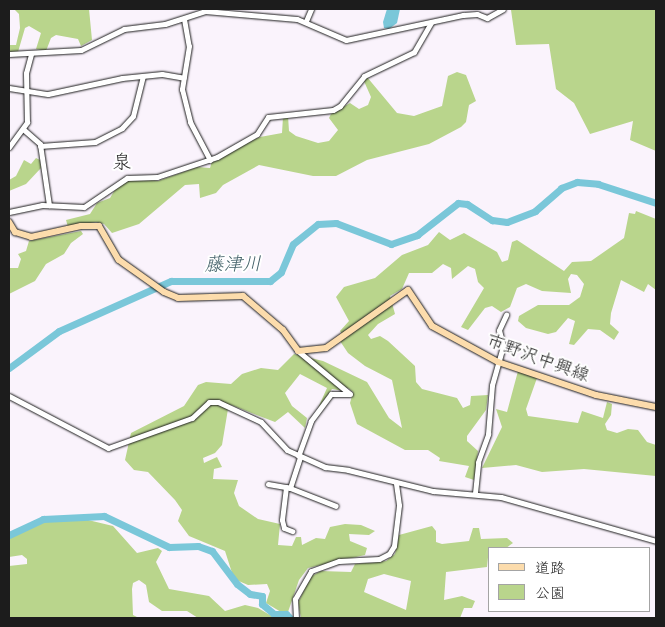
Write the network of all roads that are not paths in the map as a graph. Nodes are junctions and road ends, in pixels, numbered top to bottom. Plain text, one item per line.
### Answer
1 (311, 9) edge
2 (503, 9) edge
3 (463, 12) edge
4 (184, 19) junction
5 (306, 21) junction
6 (431, 22) junction
7 (9, 54) edge
8 (31, 54) junction
9 (143, 76) junction
10 (184, 78) junction
11 (9, 88) edge
12 (26, 92) junction
13 (23, 129) junction
14 (9, 146) edge
15 (40, 146) junction
16 (210, 160) junction
17 (49, 205) junction
18 (9, 212) edge
19 (9, 222) edge
20 (506, 315) dead end
21 (298, 351) junction
22 (498, 362) junction
23 (9, 396) edge
24 (656, 407) edge
25 (299, 456) junction
26 (396, 483) junction
27 (268, 484) dead end
28 (288, 488) junction
29 (475, 493) junction
30 (336, 506) dead end
31 (292, 531) dead end
32 (656, 541) edge
33 (296, 618) edge

1 - 5 street
2 - 3 street
3 - 6 street
4 - 5 street
4 - 8 street
4 - 10 street
5 - 6 street
6 - 16 street
7 - 8 street
8 - 12 street
9 - 10 street
9 - 12 street
9 - 15 street
10 - 16 street
11 - 12 street
12 - 13 street
13 - 14 street
13 - 15 street
15 - 17 street
16 - 17 street
17 - 18 street
19 - 21 main road
20 - 22 street
21 - 22 main road, 市野沢中興線
21 - 25 street
22 - 24 main road, 市野沢中興線
22 - 29 street
23 - 25 street
25 - 26 street
25 - 28 street
26 - 29 street
26 - 33 street
27 - 28 street
28 - 30 street
28 - 31 street
29 - 32 street

